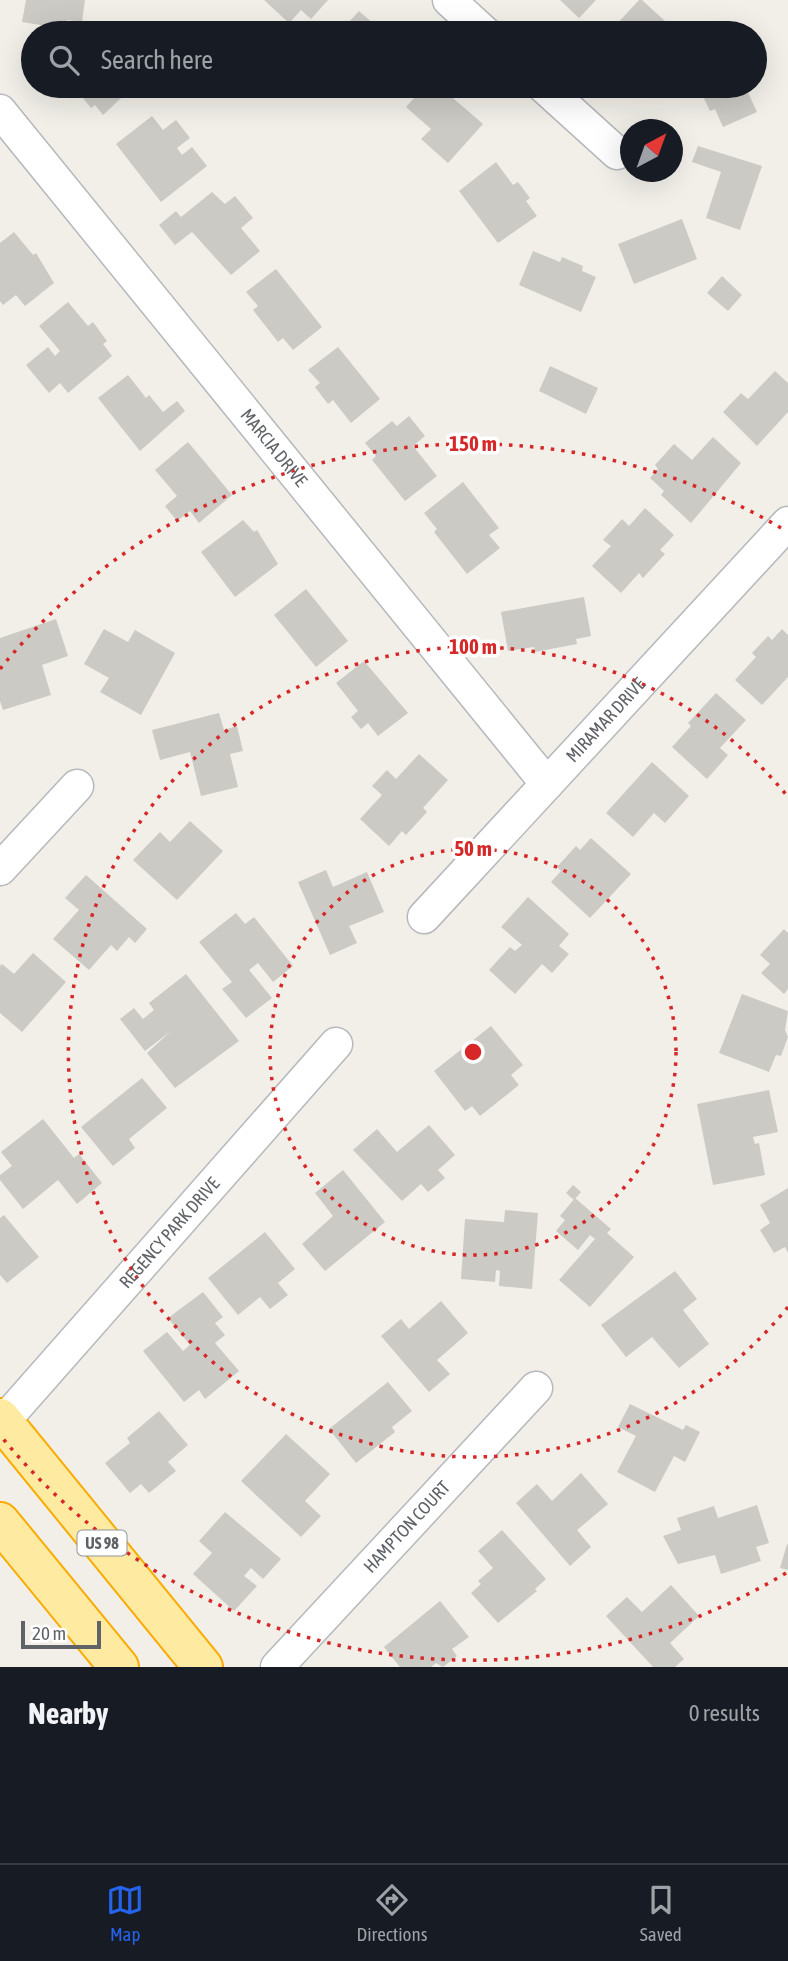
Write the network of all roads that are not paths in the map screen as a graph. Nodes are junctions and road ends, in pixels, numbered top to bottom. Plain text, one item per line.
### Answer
1 (449, 0) edge
2 (472, 21) edge
3 (556, 98) edge
4 (0, 111) edge
5 (617, 153) dead end
6 (788, 523) edge
7 (547, 784) junction
8 (77, 786) dead end
9 (0, 869) edge
10 (424, 917) dead end
11 (336, 1044) dead end
12 (536, 1388) dead end
13 (1, 1421) edge
14 (0, 1522) edge
15 (119, 1667) edge
16 (203, 1667) edge
17 (277, 1667) edge

1 - 2 street
3 - 5 street
4 - 7 street, MARCIA DRIVE
6 - 7 street, MIRAMAR DRIVE
7 - 10 street, MIRAMAR DRIVE
8 - 9 street
11 - 13 street, REGENCY PARK DRIVE
12 - 17 street, HAMPTON COURT
13 - 16 highway, US 98
14 - 15 highway

